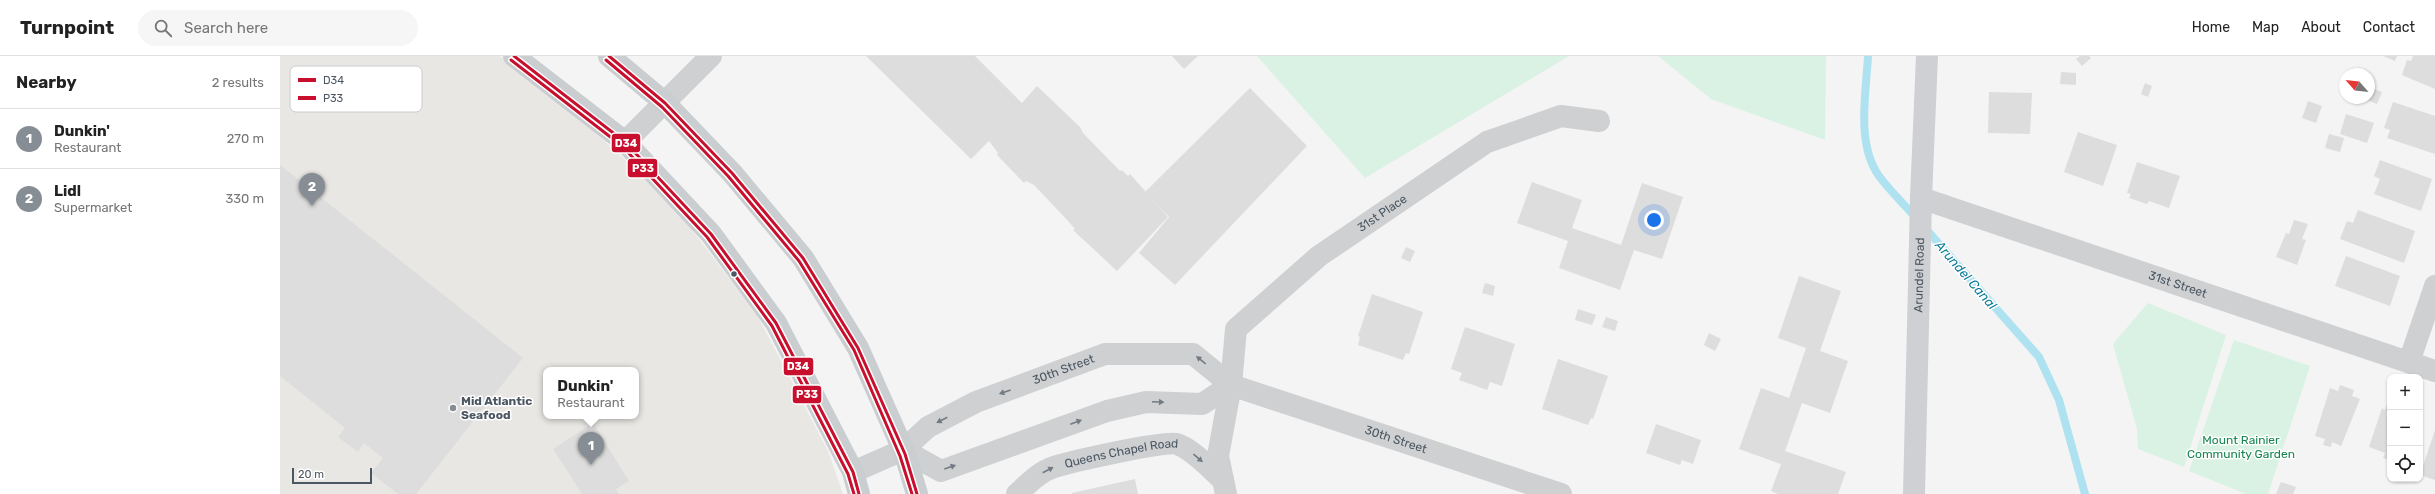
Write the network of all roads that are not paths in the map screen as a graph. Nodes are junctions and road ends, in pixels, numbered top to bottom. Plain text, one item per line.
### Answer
1 (514, 56) edge
2 (608, 56) edge
3 (711, 56) edge
4 (1927, 56) edge
5 (665, 102) junction
6 (1599, 121) dead end
7 (625, 142) junction
8 (1921, 198) junction
9 (2435, 286) edge
10 (2409, 362) junction
11 (2435, 371) edge
12 (1231, 385) junction
13 (903, 450) junction
14 (853, 472) junction
15 (1225, 487) edge
16 (859, 494) edge
17 (917, 494) edge
18 (1017, 494) edge
19 (1561, 494) edge
20 (1914, 494) edge

1 - 7 main road
2 - 5 main road
3 - 5 street
4 - 8 street, Arundel Road
5 - 7 street
5 - 13 main road
6 - 12 street, 31st Place
7 - 14 main road
8 - 10 street, 31st Street
8 - 20 street, Arundel Road
9 - 10 street
10 - 11 street, 31st Street
13 -> 12 street
12 -> 13 street, 30th Street
12 - 15 street, 31st Place
12 - 19 street, 30th Street
13 - 14 street, 30th Street
13 - 17 main road
14 - 16 main road
18 -> 15 street, Queens Chapel Road

